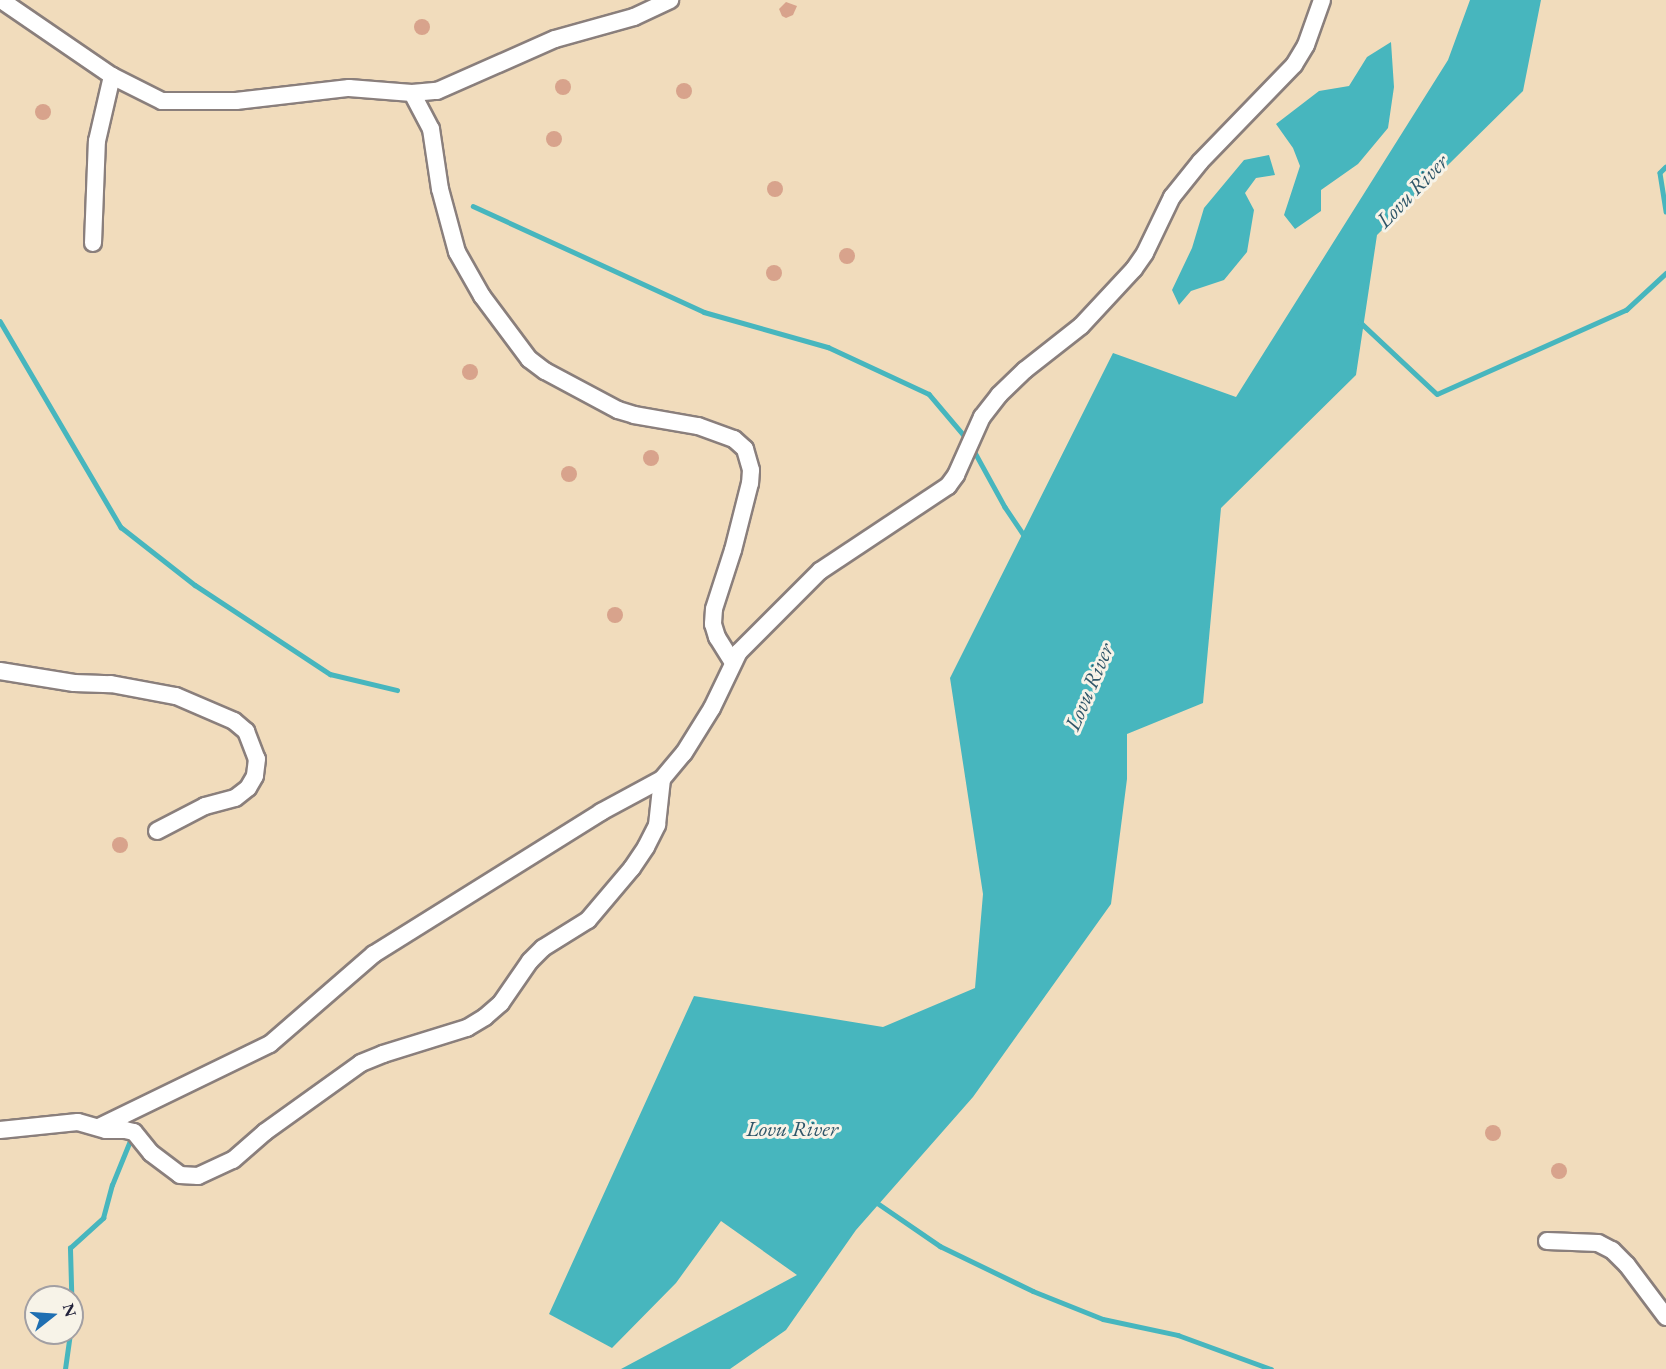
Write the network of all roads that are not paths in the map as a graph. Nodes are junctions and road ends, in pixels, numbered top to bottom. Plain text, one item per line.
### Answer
1 (2, 0) edge
2 (670, 0) edge
3 (1322, 0) edge
4 (112, 76) junction
5 (412, 93) junction
6 (93, 243) dead end
7 (732, 662) junction
8 (0, 671) edge
9 (662, 779) junction
10 (157, 831) dead end
11 (99, 1127) junction
12 (0, 1130) edge
13 (1546, 1241) dead end
14 (1666, 1317) edge

1 - 4 street
2 - 5 street
3 - 7 street
4 - 5 street
4 - 6 street
5 - 7 street
7 - 9 street
8 - 10 street
9 - 11 street
9 - 11 street
11 - 12 street
13 - 14 street

